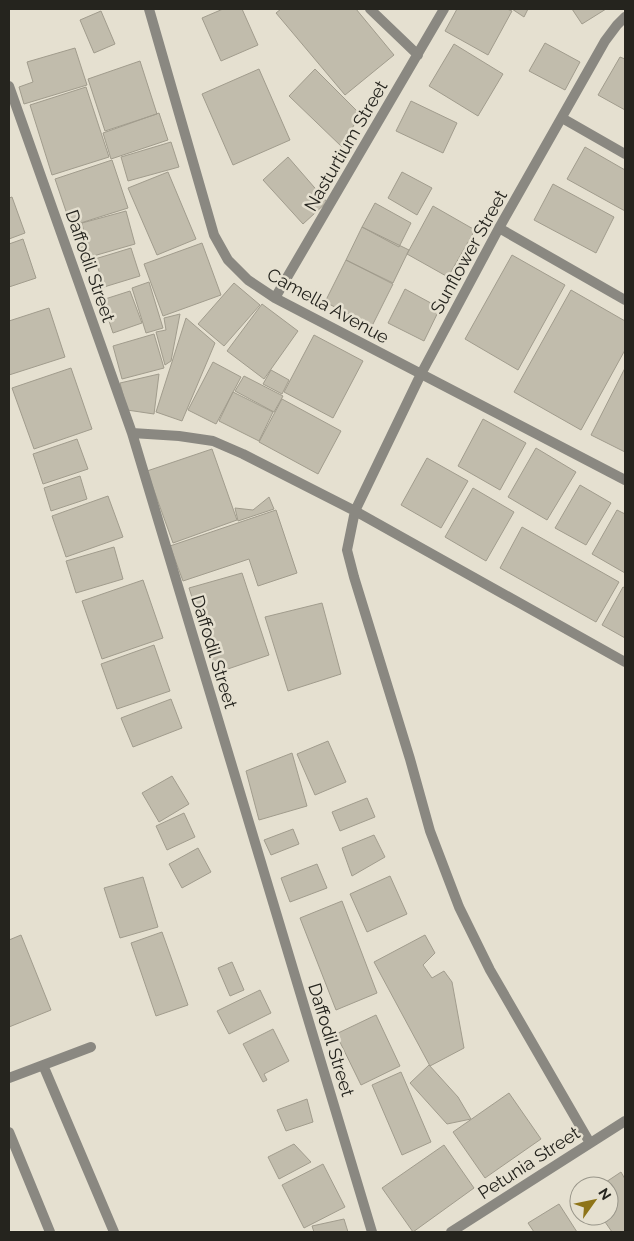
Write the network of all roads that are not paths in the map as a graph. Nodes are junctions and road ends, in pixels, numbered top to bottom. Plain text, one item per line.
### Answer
1 (149, 9) edge
2 (370, 9) edge
3 (444, 9) edge
4 (625, 17) edge
5 (418, 55) junction
6 (9, 86) edge
7 (562, 118) junction
8 (625, 154) edge
9 (499, 228) junction
10 (275, 298) junction
11 (625, 300) edge
12 (421, 374) junction
13 (132, 434) junction
14 (625, 480) edge
15 (355, 511) junction
16 (625, 662) edge
17 (91, 1046) dead end
18 (43, 1065) junction
19 (9, 1078) edge
20 (625, 1121) edge
21 (9, 1132) edge
22 (590, 1143) junction
23 (50, 1232) edge
24 (114, 1232) edge
25 (372, 1232) edge
26 (450, 1232) edge

1 - 10 street, Camella Avenue
2 - 5 street
3 - 5 street, Nasturtium Street
4 - 7 street, Sunflower Street
5 - 10 street, Nasturtium Street
6 - 13 street, Daffodil Street
7 - 8 street
7 - 9 street, Sunflower Street
9 - 11 street
9 - 12 street, Sunflower Street
10 - 12 street, Camella Avenue
12 - 14 street, Camella Avenue
12 - 15 street, Sunflower Street
13 - 15 street
13 - 25 street, Daffodil Street
15 - 16 street
15 - 22 street, Sunflower Street
17 - 18 street
18 - 19 street
18 - 24 street
20 - 22 street, Petunia Street
21 - 23 street
22 - 26 street, Petunia Street

